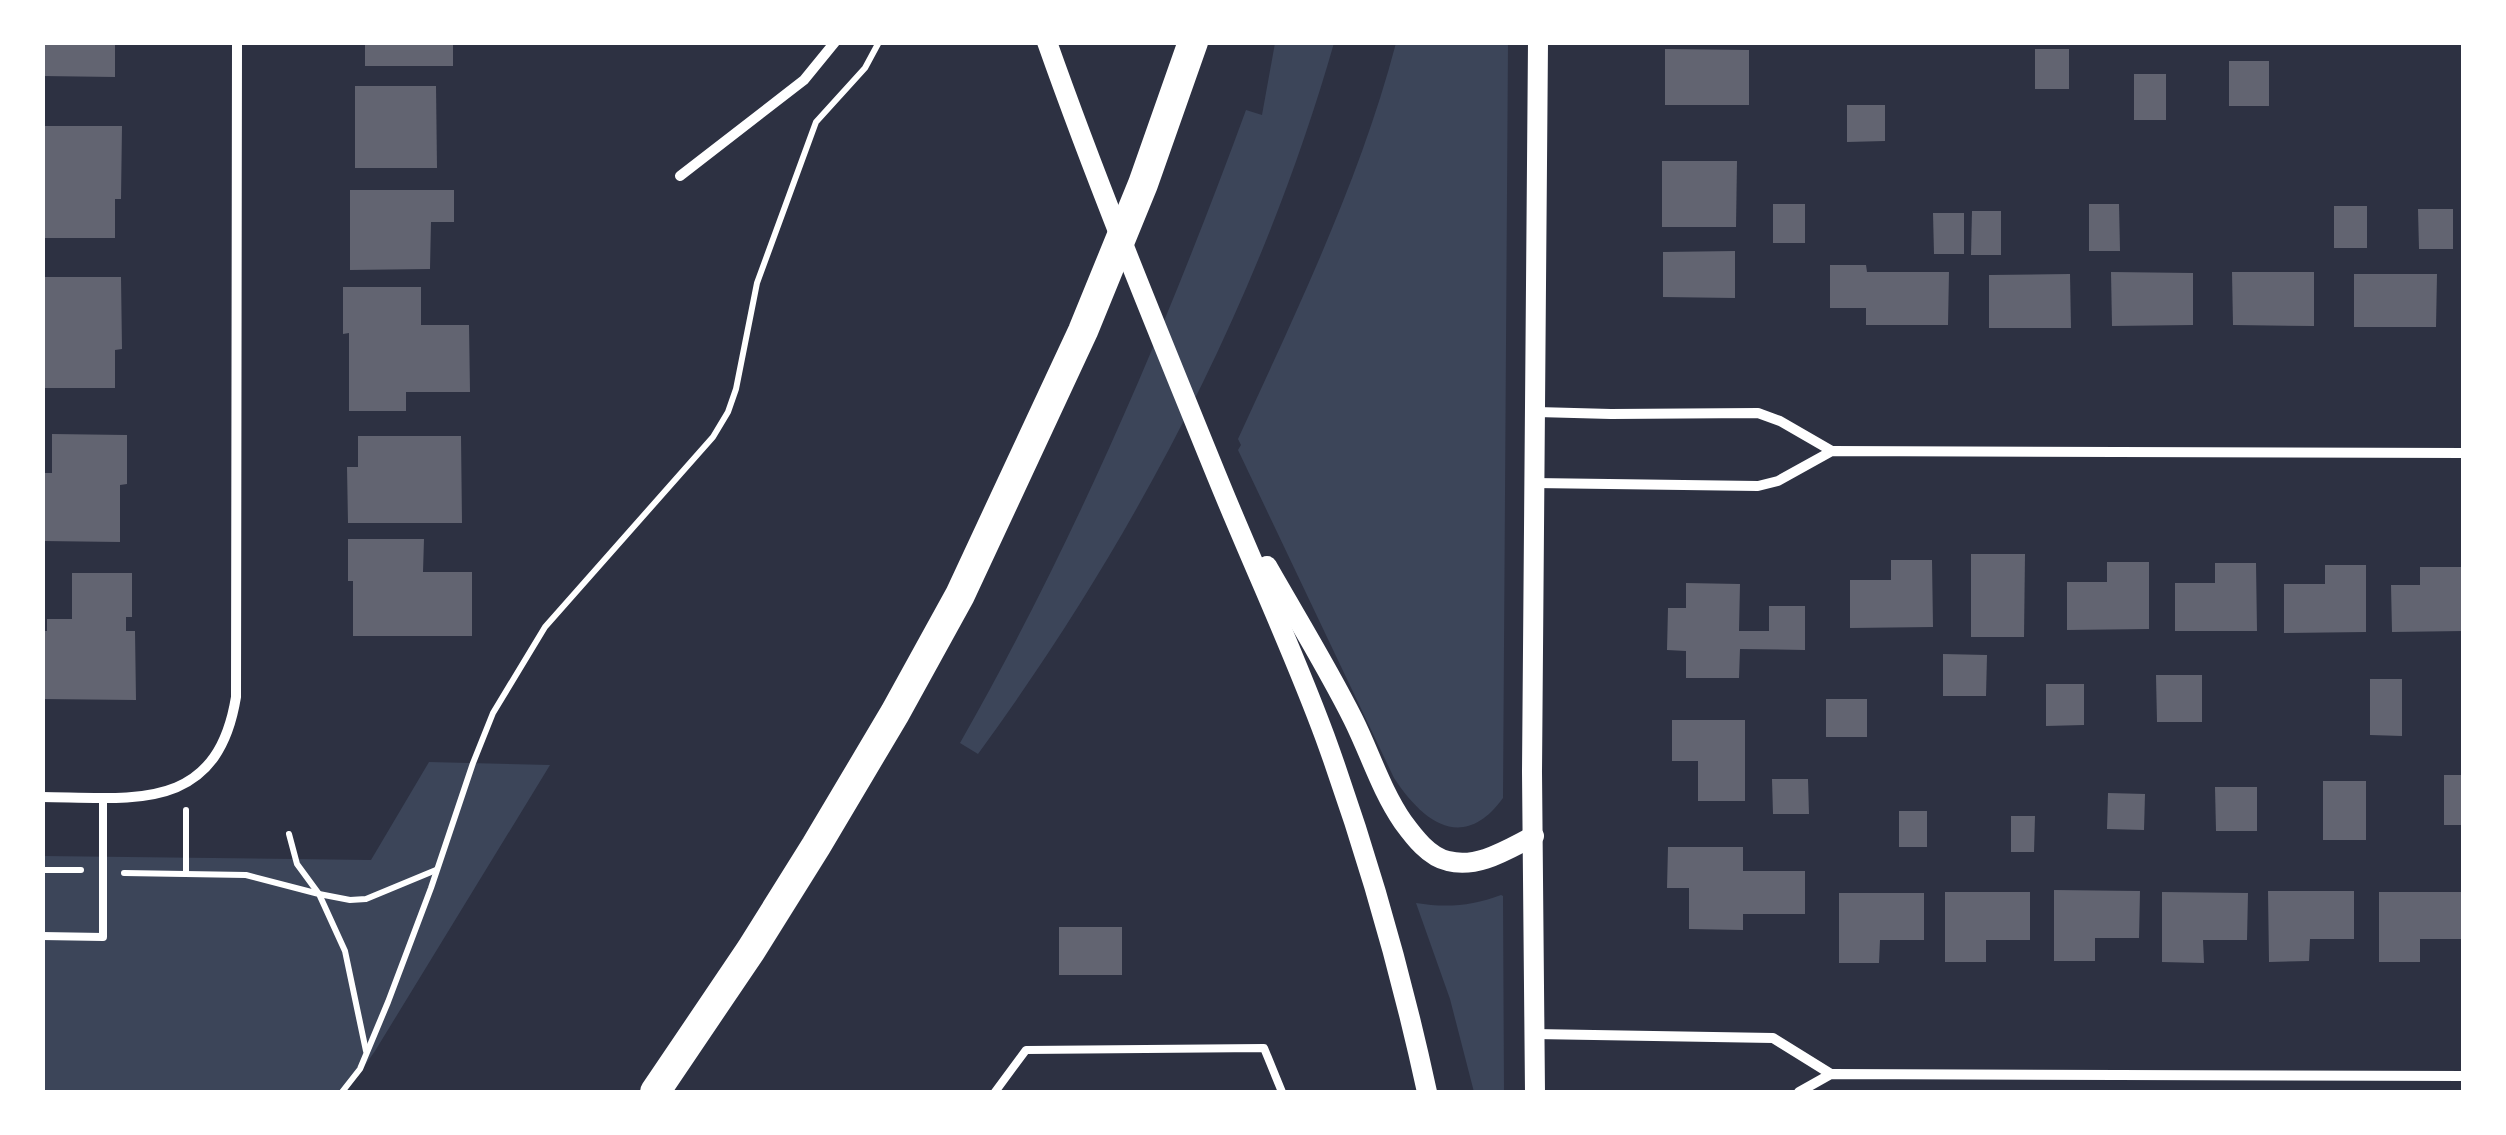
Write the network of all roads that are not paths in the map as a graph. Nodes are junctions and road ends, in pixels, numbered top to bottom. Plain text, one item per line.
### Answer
1 (236, 42) edge
2 (835, 42) edge
3 (1047, 42) edge
4 (1194, 42) edge
5 (1538, 42) edge
6 (680, 176) dead end
7 (1537, 412) junction
8 (1832, 451) junction
9 (2464, 453) edge
10 (1219, 482) junction
11 (1534, 483) junction
12 (42, 797) edge
13 (103, 798) junction
14 (1534, 836) junction
15 (42, 936) edge
16 (1534, 1034) junction
17 (1831, 1074) junction
18 (2464, 1076) edge
19 (655, 1092) edge
20 (995, 1092) edge
21 (1282, 1092) edge
22 (1427, 1092) edge
23 (1535, 1092) edge
24 (1799, 1092) edge

1 - 13 street
2 - 6 street
3 - 10 main road
4 - 19 highway
5 - 7 main road
7 - 8 street
7 - 11 main road
8 - 9 street
8 - 11 street
10 - 14 main road
10 - 22 main road
11 - 14 main road
12 - 13 street
13 - 15 lane
14 - 16 main road
16 - 17 street
16 - 23 main road
17 - 18 street
17 - 24 street
20 - 21 lane

